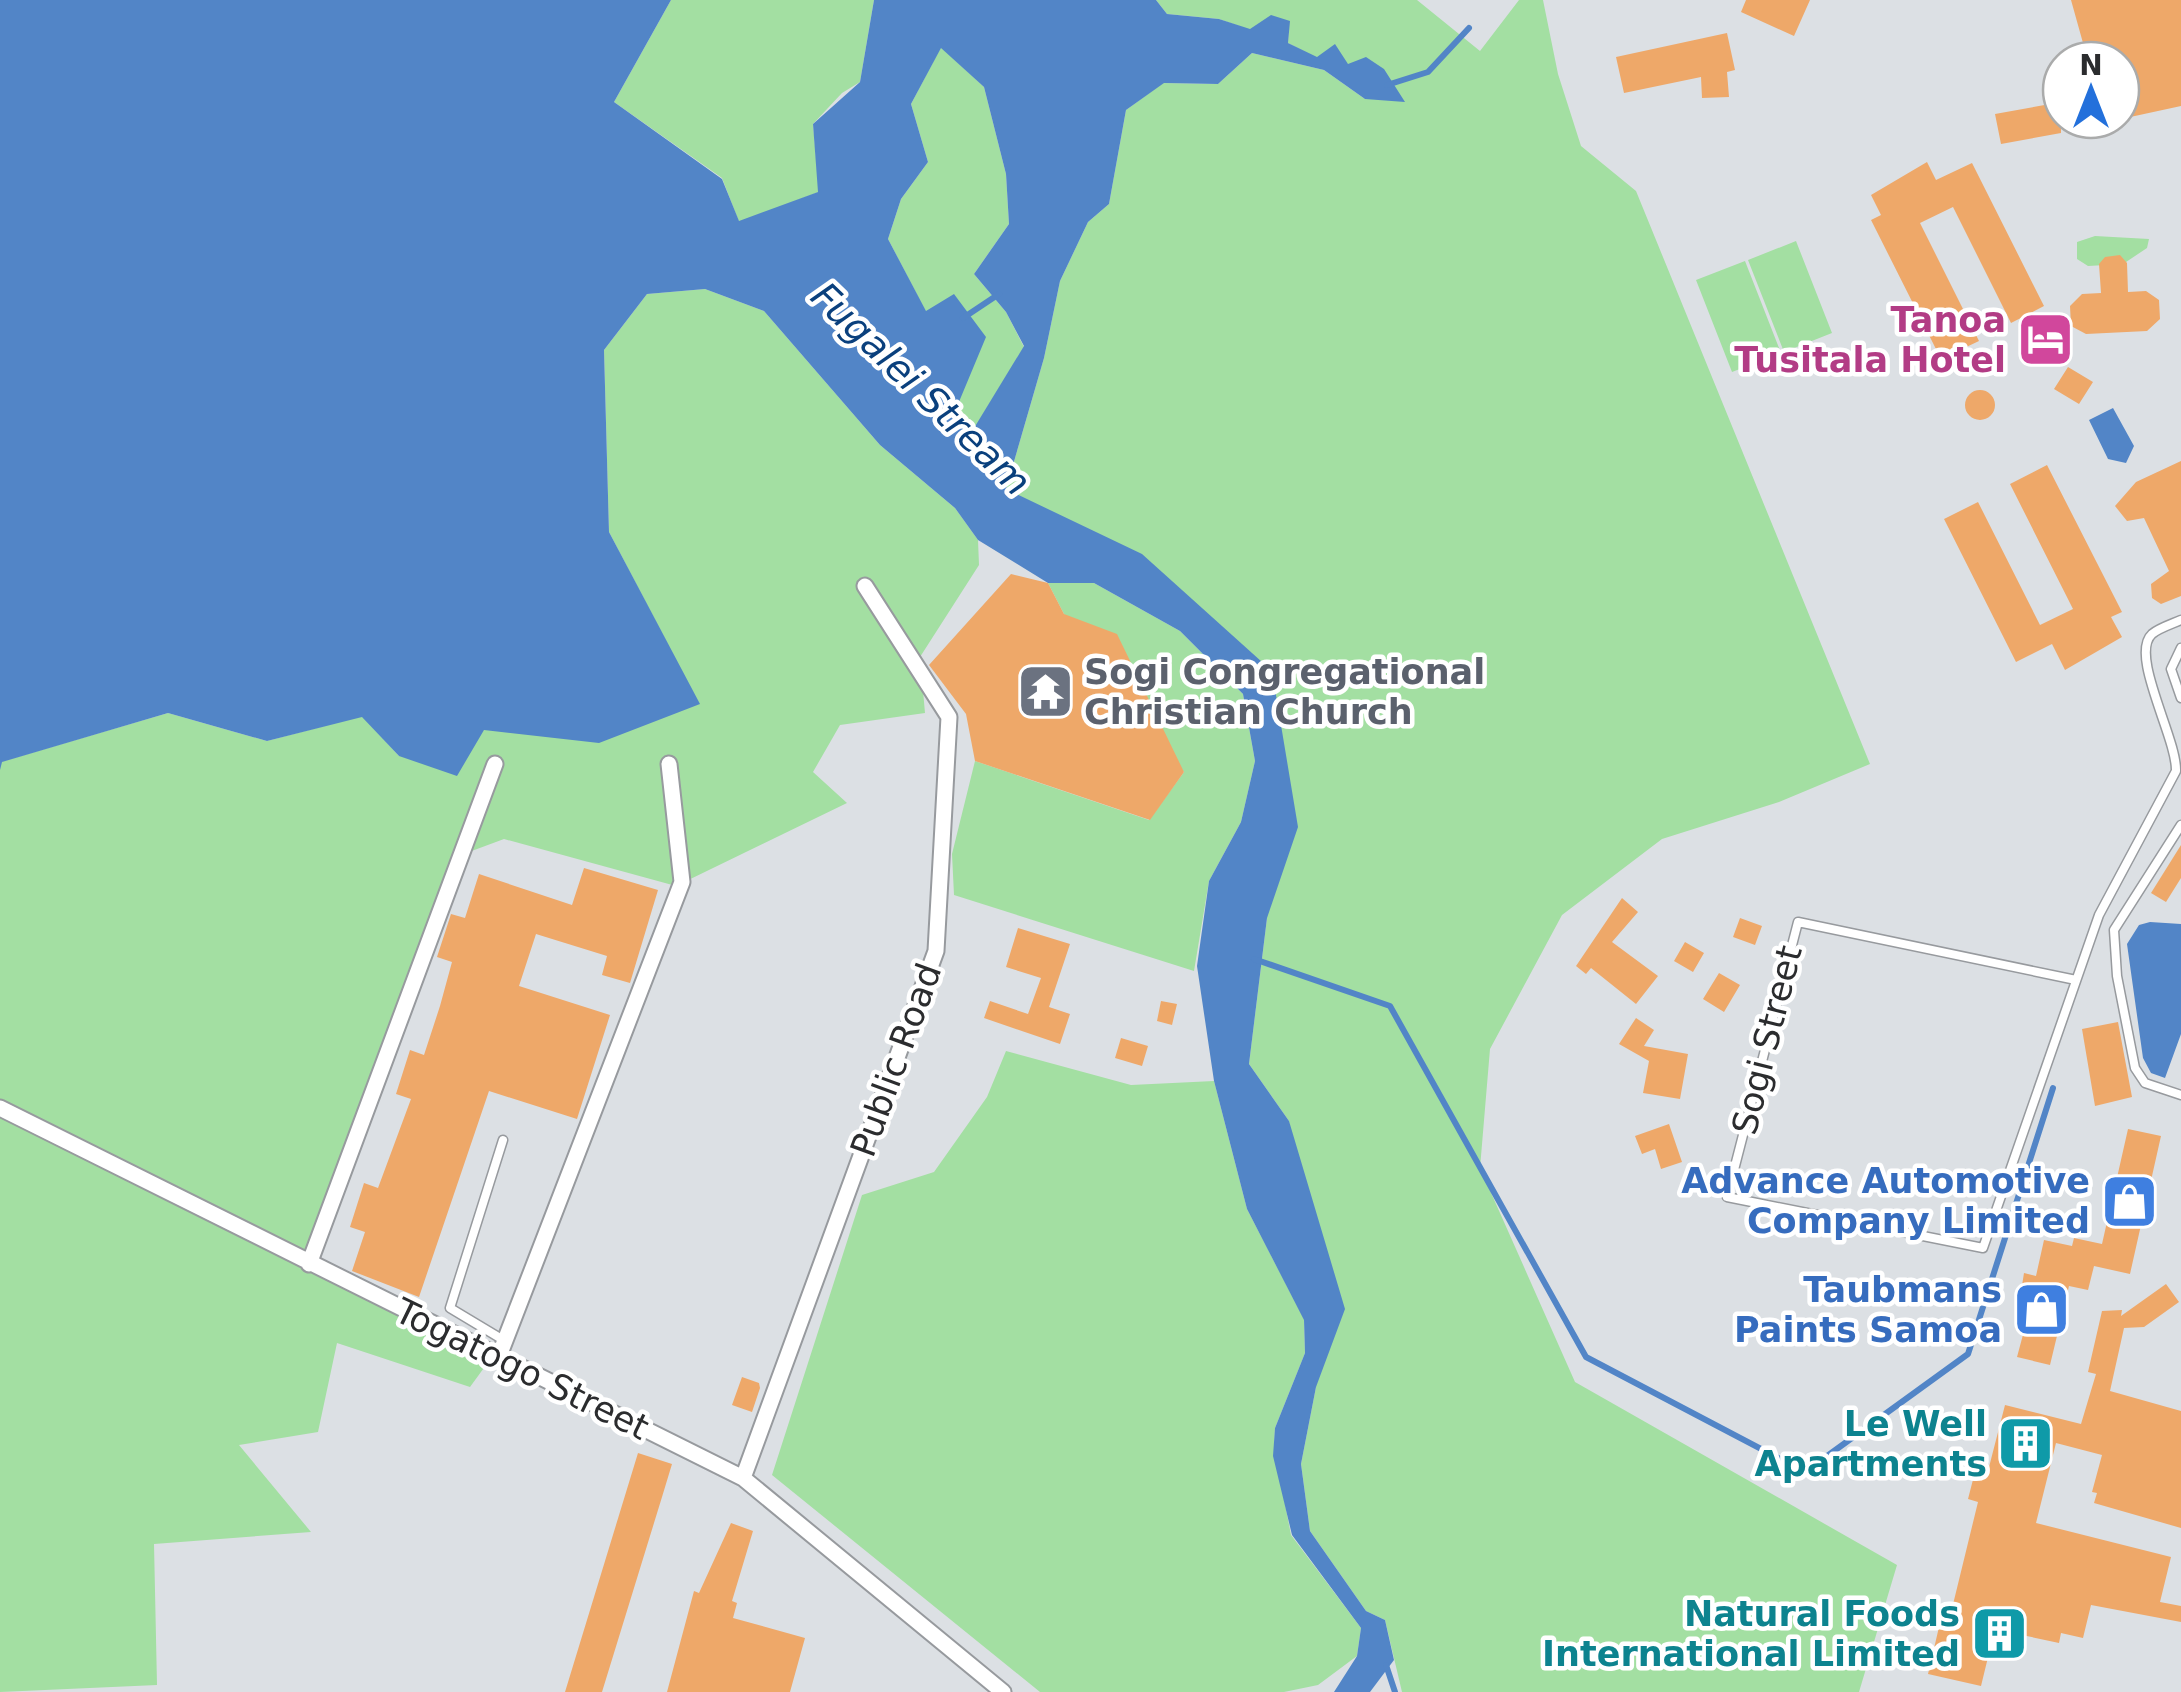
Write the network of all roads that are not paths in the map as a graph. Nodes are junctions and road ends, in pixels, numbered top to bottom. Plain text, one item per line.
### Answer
1 (864, 586) dead end
2 (2181, 620) edge
3 (2181, 648) edge
4 (2181, 698) edge
5 (495, 764) dead end
6 (669, 764) dead end
7 (2181, 825) edge
8 (2076, 980) junction
9 (2181, 1095) edge
10 (0, 1108) edge
11 (504, 1140) dead end
12 (308, 1264) junction
13 (502, 1349) junction
14 (743, 1478) junction
15 (1003, 1692) edge

1 - 14 street, Public Road
2 - 8 lane, Sogi Street
3 - 4 lane
5 - 12 street
6 - 13 street
7 - 9 lane
8 - 8 lane, Sogi Street
10 - 12 street, Togatogo Street
11 - 13 lane
12 - 13 street, Togatogo Street
13 - 14 street, Togatogo Street
14 - 15 street, Togatogo Street

